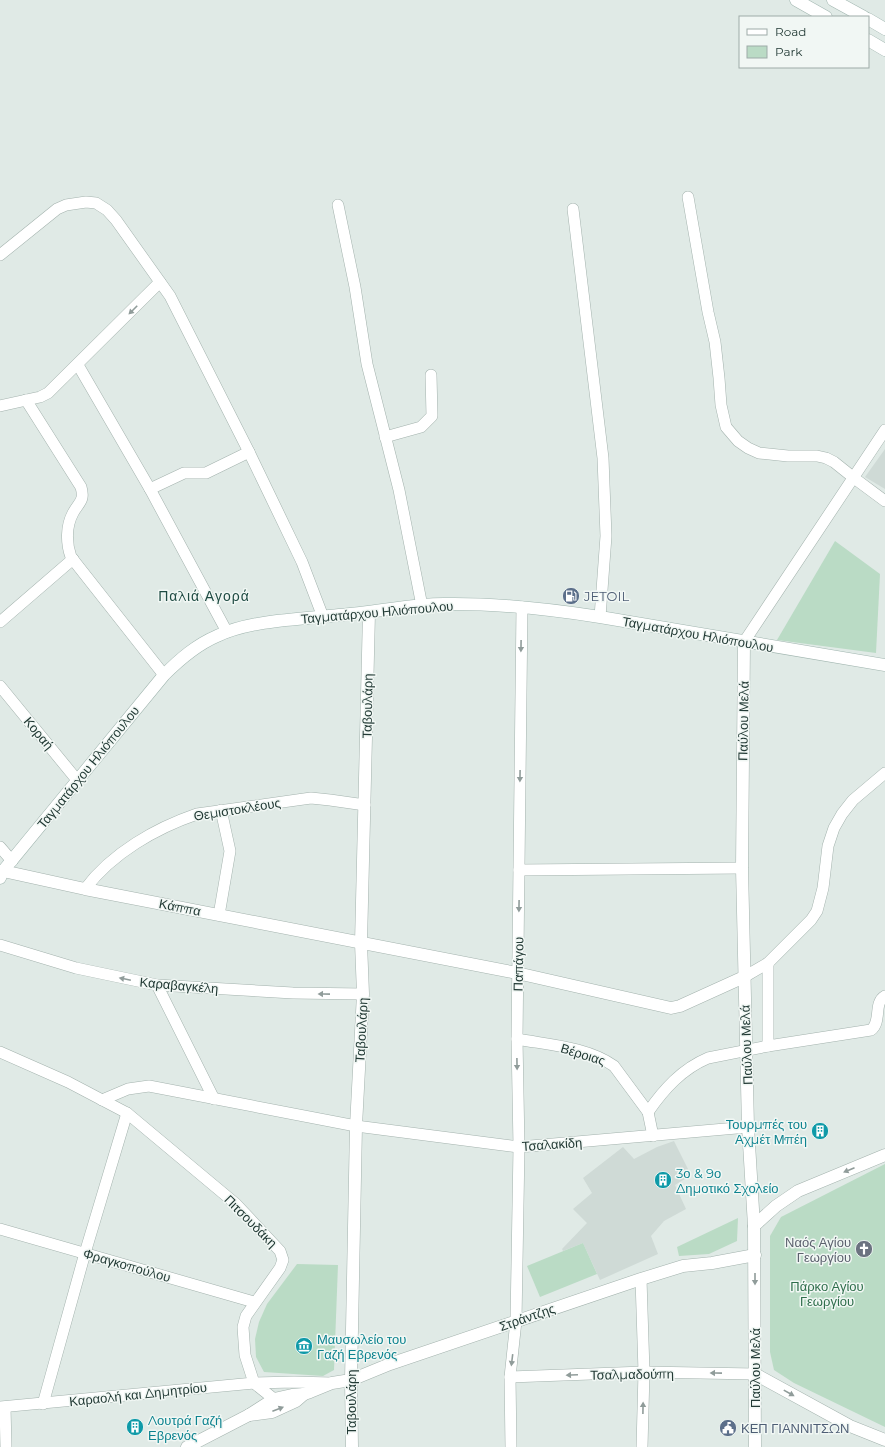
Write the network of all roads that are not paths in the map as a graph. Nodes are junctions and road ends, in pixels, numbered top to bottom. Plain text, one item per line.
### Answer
1 (796, 0) edge
2 (833, 0) edge
3 (824, 16) edge
4 (862, 16) edge
5 (869, 20) edge
6 (885, 29) edge
7 (869, 41) edge
8 (885, 50) edge
9 (688, 198) dead end
10 (338, 205) dead end
11 (573, 209) dead end
12 (0, 255) edge
13 (160, 282) junction
14 (78, 365) junction
15 (431, 375) dead end
16 (26, 400) junction
17 (0, 406) edge
18 (885, 430) edge
19 (385, 437) junction
20 (249, 452) junction
21 (854, 478) junction
22 (150, 489) junction
23 (885, 500) edge
24 (73, 559) junction
25 (422, 606) junction
26 (522, 607) junction
27 (369, 613) junction
28 (323, 617) junction
29 (600, 617) junction
30 (0, 622) edge
31 (227, 632) junction
32 (744, 642) junction
33 (885, 665) edge
34 (164, 675) junction
35 (0, 686) edge
36 (885, 773) edge
37 (78, 780) junction
38 (365, 805) junction
39 (222, 810) junction
40 (0, 847) edge
41 (12, 860) junction
42 (742, 868) junction
43 (519, 870) junction
44 (1, 873) edge
45 (85, 889) junction
46 (219, 915) junction
47 (361, 943) junction
48 (0, 945) edge
49 (768, 963) junction
50 (517, 973) junction
51 (744, 977) junction
52 (157, 985) junction
53 (363, 994) junction
54 (885, 996) edge
55 (517, 1039) junction
56 (768, 1046) junction
57 (746, 1051) junction
58 (0, 1052) edge
59 (214, 1099) junction
60 (102, 1100) junction
61 (648, 1112) junction
62 (127, 1113) junction
63 (356, 1126) junction
64 (748, 1127) junction
65 (653, 1136) junction
66 (519, 1147) junction
67 (885, 1155) edge
68 (754, 1226) junction
69 (0, 1229) edge
70 (85, 1253) junction
71 (755, 1255) junction
72 (641, 1279) junction
73 (254, 1302) junction
74 (516, 1321) junction
75 (644, 1372) junction
76 (755, 1374) junction
77 (510, 1377) junction
78 (351, 1380) junction
79 (276, 1382) junction
80 (254, 1383) junction
81 (332, 1383) junction
82 (304, 1394) junction
83 (274, 1399) junction
84 (43, 1404) junction
85 (2, 1407) edge
86 (249, 1415) junction
87 (885, 1440) edge
88 (189, 1446) edge
89 (6, 1447) edge
90 (352, 1447) edge
91 (511, 1447) edge
92 (642, 1447) edge
93 (755, 1447) edge

1 - 3 street
2 - 4 street
5 - 6 street
7 - 8 street
9 - 21 street
10 - 19 street
11 - 29 street
12 - 13 street
13 -> 14 street
13 - 20 street
14 - 16 street
14 - 22 street
15 - 19 street
16 - 17 street
16 - 24 street
18 - 21 street
19 - 25 street
20 - 22 street
20 - 28 street
21 - 23 street
21 - 32 street
22 - 31 street
24 - 30 street
24 - 34 street
25 - 26 street, Ταγματάρχου Ηλιόπουλου
25 - 27 street, Ταγματάρχου Ηλιόπουλου
26 - 29 street, Ταγματάρχου Ηλιόπουλου
26 -> 43 street, Παπάγου
27 - 28 street, Ταγματάρχου Ηλιόπουλου
27 - 38 street, Ταβουλάρη
28 - 31 street, Ταγματάρχου Ηλιόπουλου
29 - 32 street, Ταγματάρχου Ηλιόπουλου
31 - 34 street, Ταγματάρχου Ηλιόπουλου
32 - 33 street, Ταγματάρχου Ηλιόπουλου
32 - 42 street, Παύλου Μελά
34 - 37 street, Ταγματάρχου Ηλιόπουλου
35 - 37 street, Κοραή
36 - 49 street
37 - 41 street, Ταγματάρχου Ηλιόπουλου
38 - 39 street, Θεμιστοκλέους
38 - 47 street, Ταβουλάρη
39 - 45 street, Θεμιστοκλέους
39 - 46 street
40 - 41 street
41 - 44 street, Ταγματάρχου Ηλιόπουλου
42 - 43 street
42 - 51 street, Παύλου Μελά
43 -> 50 street, Παπάγου
44 - 45 street, Κάππα
45 - 46 street, Κάππα
46 - 47 street, Κάππα
47 - 50 street, Κάππα
47 - 53 street, Ταβουλάρη
52 -> 48 street, Καραβαγκέλη
49 - 51 street
49 - 56 street
50 - 51 street, Κάππα
50 - 55 street, Παπάγου
51 - 57 street, Παύλου Μελά
53 -> 52 street, Καραβαγκέλη
52 - 59 street
53 - 63 street, Ταβουλάρη
54 - 56 street
55 - 61 street, Βέροιας
55 -> 66 street, Παπάγου
56 - 57 street
57 - 61 street
57 - 64 street, Παύλου Μελά
58 - 60 street, Πιτσουδάκη
59 - 60 street, Τσαλακίδη
59 - 63 street, Τσαλακίδη
60 - 62 street, Πιτσουδάκη
61 - 65 street, Βέροιας
62 - 70 street
62 - 73 street, Πιτσουδάκη
63 - 66 street, Τσαλακίδη
63 - 78 street, Ταβουλάρη
64 - 65 street, Τσαλακίδη
64 - 68 street, Παύλου Μελά
65 - 66 street, Τσαλακίδη
66 - 74 street, Παπάγου
67 -> 68 street
68 - 71 street, Παύλου Μελά
69 - 70 street, Φραγκοπούλου
70 - 73 street, Φραγκοπούλου
70 - 84 street
71 - 72 street, Στράντζης
71 -> 76 street, Παύλου Μελά
72 - 74 street, Στράντζης
72 - 75 street
73 - 80 street, Πιτσουδάκη
74 -> 77 street, Παπάγου
74 - 78 street, Στράντζης
76 -> 75 street, Τσαλμαδούπη
75 -> 77 street, Τσαλμαδούπη
92 -> 75 street
76 -> 87 street
76 - 93 street, Παύλου Μελά
77 - 91 street, Παπάγου
78 - 81 street, Στράντζης
78 - 90 street, Ταβουλάρη
79 - 80 street, Καραολή και Δημητρίου
79 - 81 street, Καραολή και Δημητρίου
79 - 82 street
80 - 83 street
80 - 84 street, Καραολή και Δημητρίου
81 - 82 street, Στράντζης
82 - 83 street, Στράντζης
86 -> 82 street, Στράντζης
83 - 86 street, Στράντζης
84 - 85 street, Καραολή και Δημητρίου
85 - 89 street
86 - 88 street, Στράντζης

